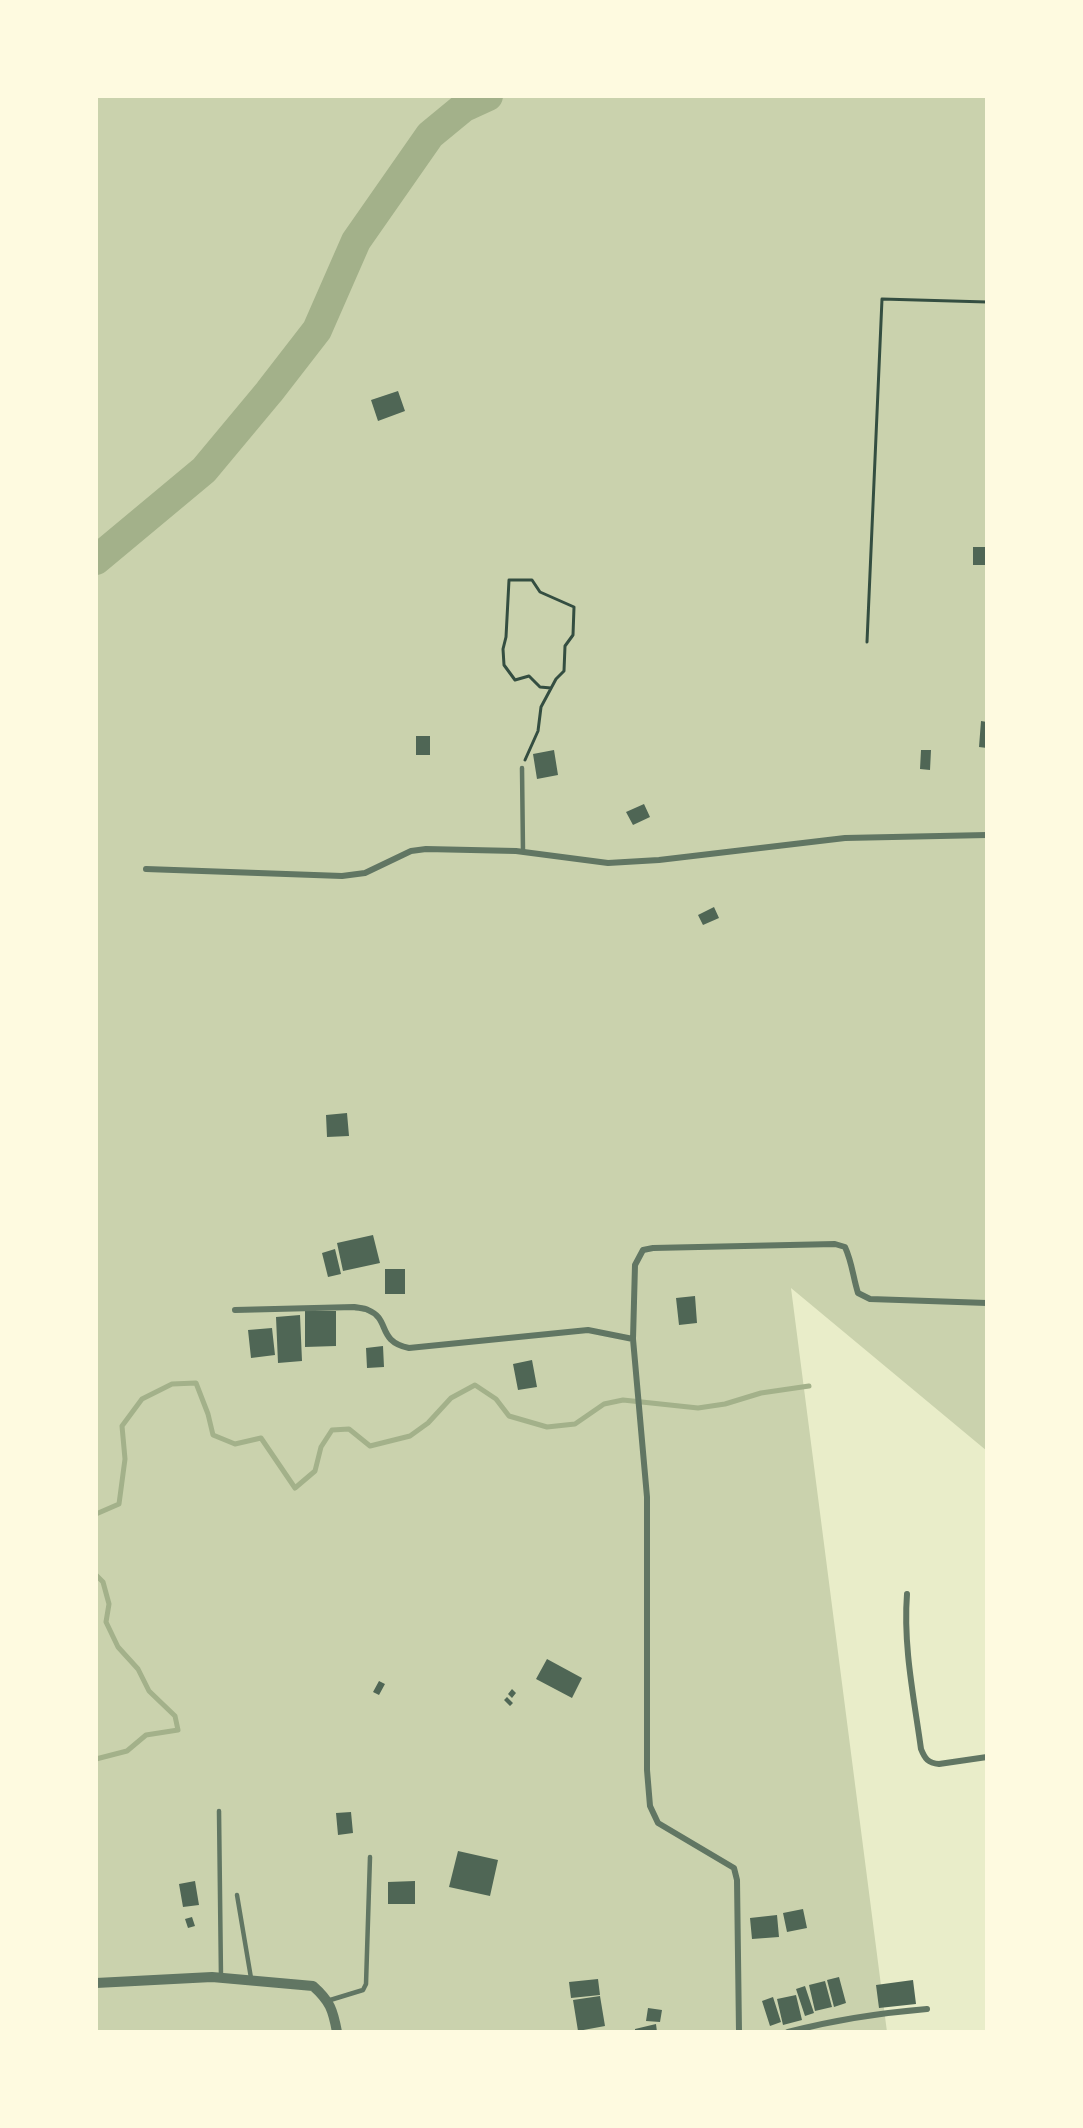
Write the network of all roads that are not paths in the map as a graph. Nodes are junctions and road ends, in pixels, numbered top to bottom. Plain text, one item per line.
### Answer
1 (522, 768) road end
2 (987, 834) edge
3 (523, 852) junction
4 (146, 869) dead end
5 (987, 1303) edge
6 (235, 1310) dead end
7 (633, 1339) junction
8 (907, 1594) dead end
9 (987, 1757) edge
10 (219, 1810) dead end
11 (370, 1857) dead end
12 (237, 1895) dead end
13 (220, 1978) junction
14 (251, 1981) junction
15 (96, 1983) edge
16 (327, 2001) junction
17 (927, 2009) dead end
18 (337, 2032) edge
19 (739, 2032) edge
20 (788, 2032) edge

1 - 3 lane
2 - 3 street
3 - 4 street
5 - 7 street
6 - 7 street
7 - 19 street
8 - 9 street
10 - 13 lane
11 - 16 lane
12 - 14 lane
13 - 14 street
13 - 15 street
14 - 16 street
16 - 18 street
17 - 20 street

